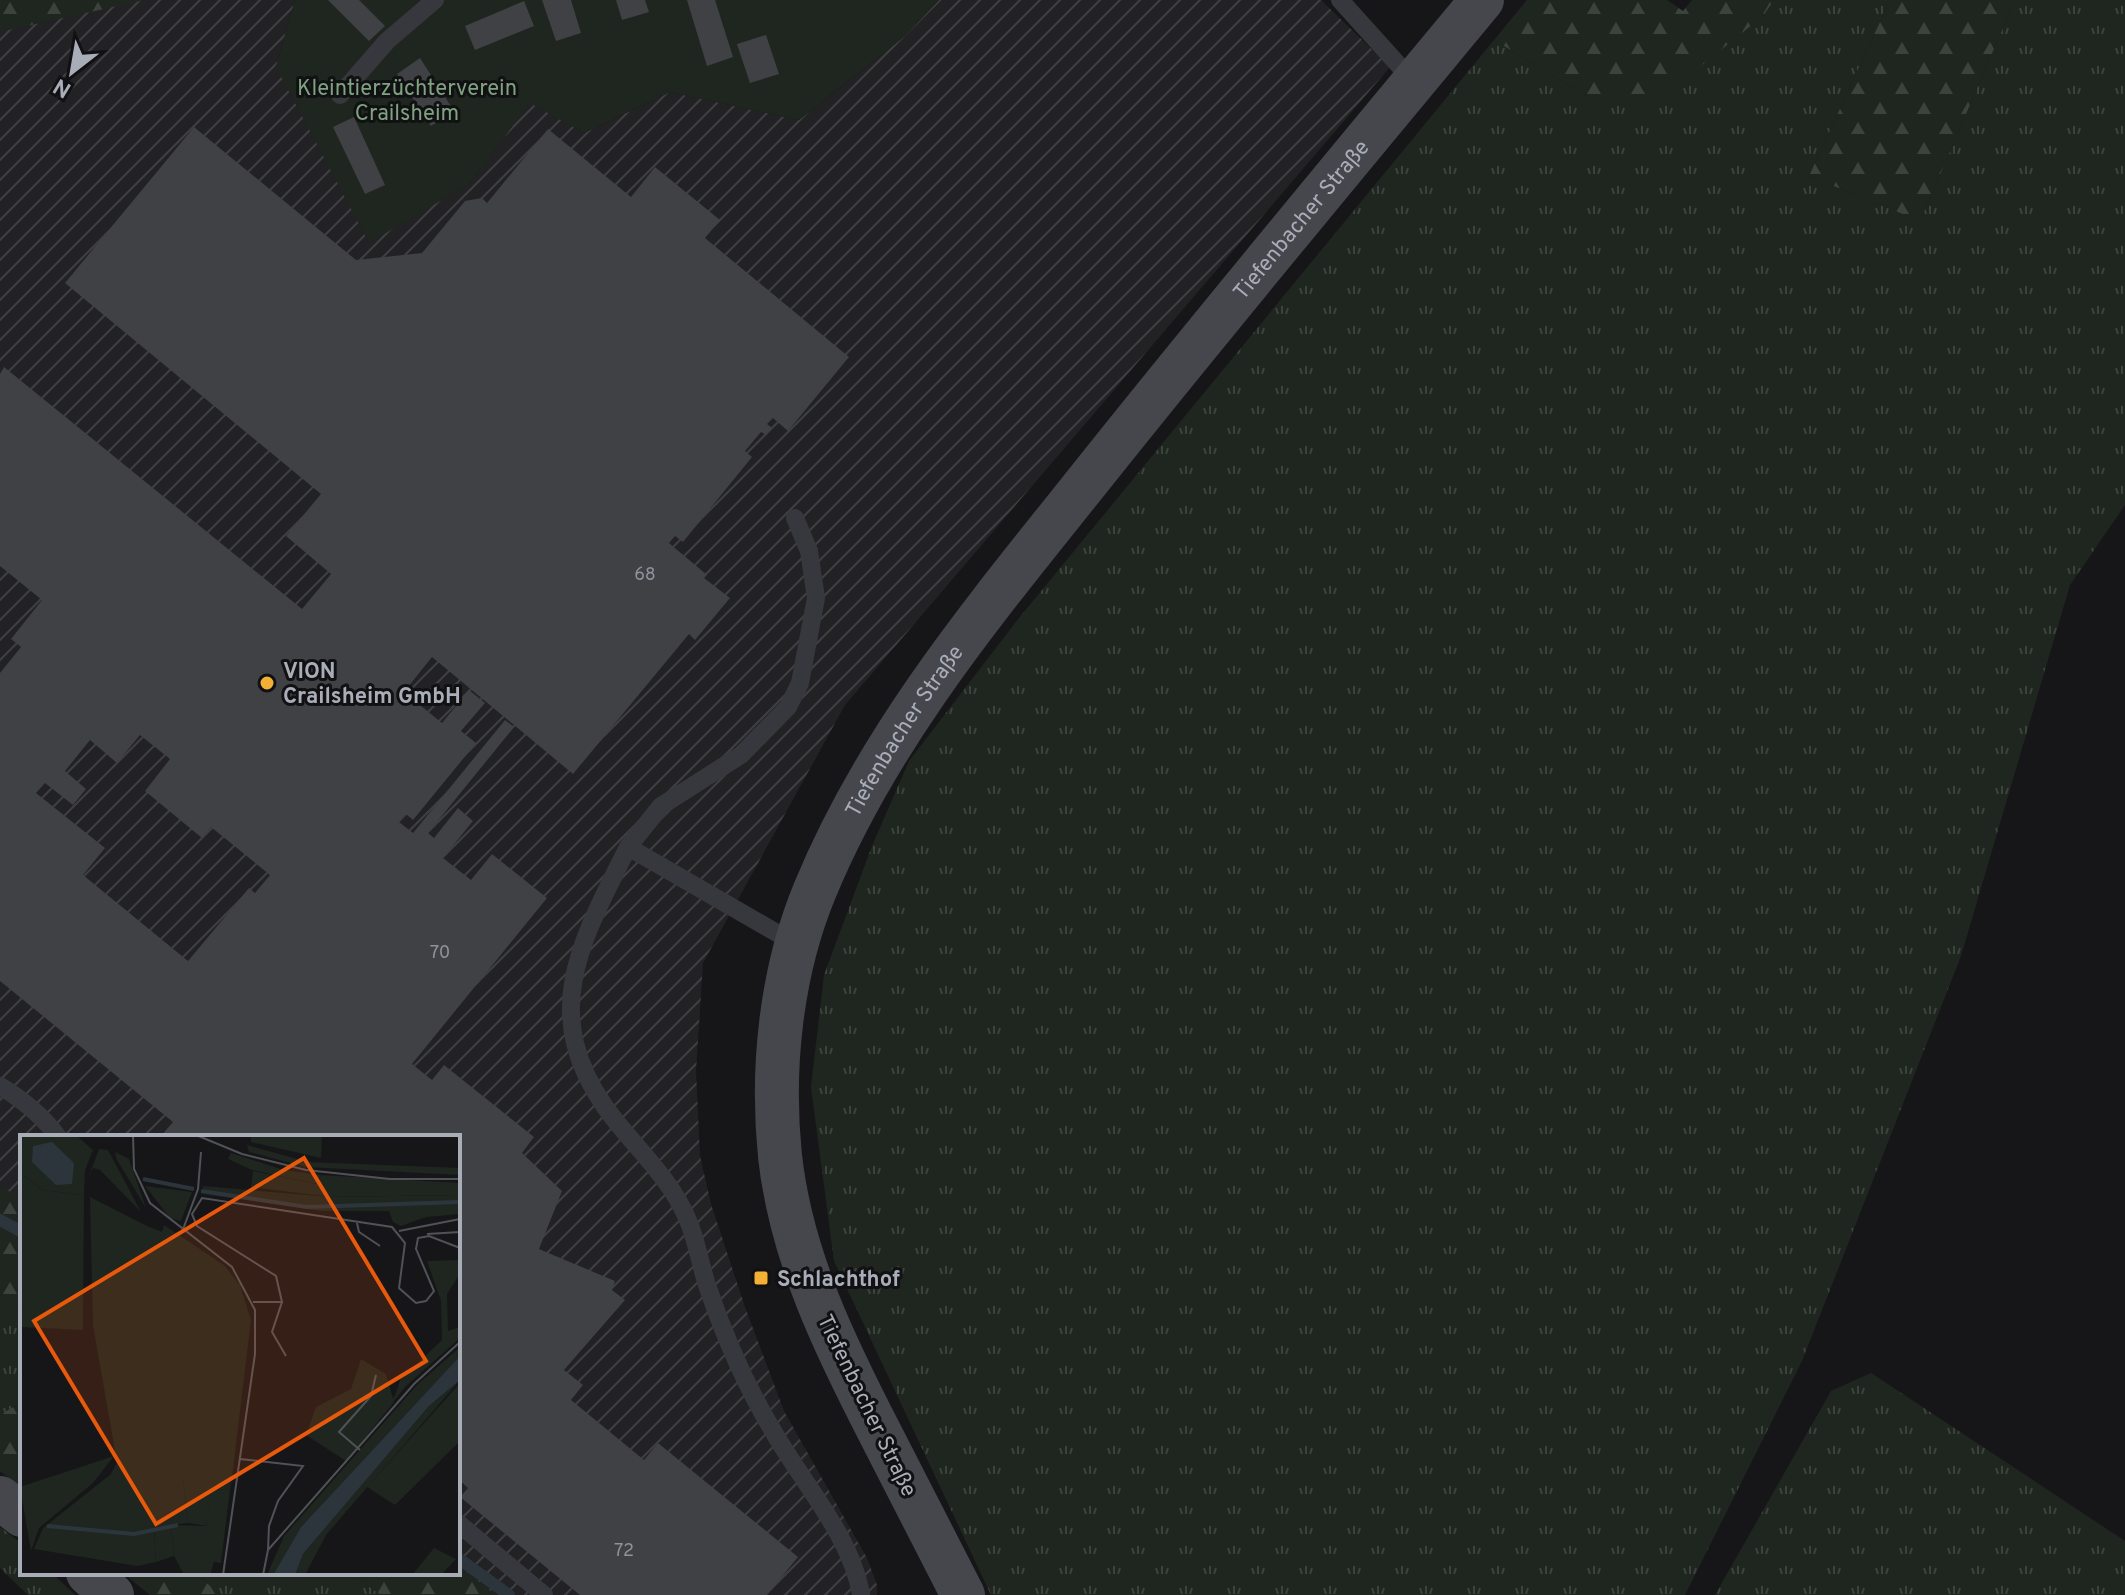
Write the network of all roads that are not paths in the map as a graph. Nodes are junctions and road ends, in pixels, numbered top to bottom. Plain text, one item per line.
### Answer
1 (435, 0) edge
2 (1340, 0) edge
3 (1482, 0) edge
4 (1414, 82) junction
5 (340, 95) dead end
6 (795, 518) dead end
7 (628, 847) junction
8 (796, 944) junction
9 (0, 1086) edge
10 (56, 1135) edge
11 (0, 1498) edge
12 (20, 1513) edge
13 (460, 1525) edge
14 (90, 1575) edge
15 (112, 1595) edge
16 (544, 1595) edge
17 (861, 1595) edge
18 (963, 1595) edge

1 - 5 lane
2 - 4 lane
3 - 4 main road, Tiefenbacher Straße
4 - 8 main road, Tiefenbacher Straße
6 - 7 lane
7 - 8 lane
7 - 17 lane
8 - 18 main road, Tiefenbacher Straße
9 - 10 lane
11 - 12 main road
13 - 16 lane
14 - 15 main road

